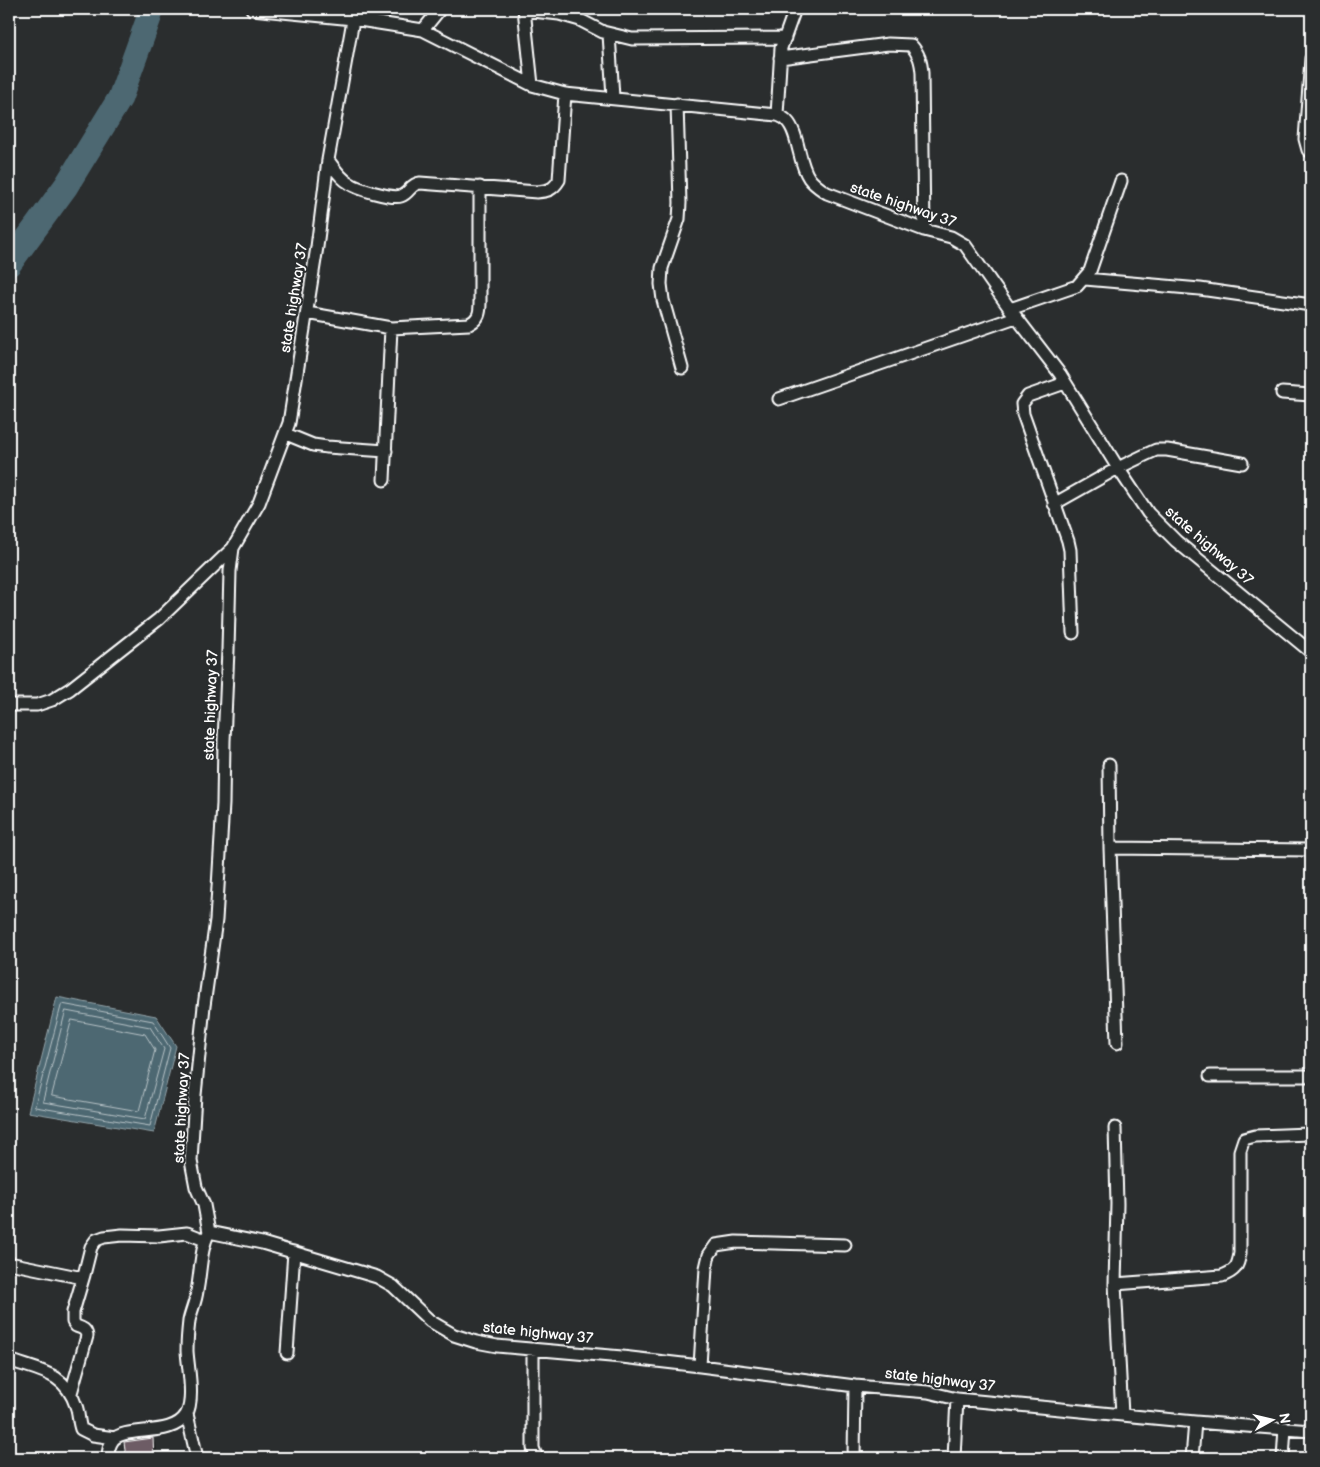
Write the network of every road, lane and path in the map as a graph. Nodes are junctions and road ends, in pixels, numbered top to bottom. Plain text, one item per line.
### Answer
1 (11, 9) edge
2 (252, 9) edge
3 (440, 9) edge
4 (524, 9) edge
5 (795, 9) edge
6 (354, 14) edge
7 (9, 16) edge
8 (423, 30) junction
9 (609, 34) junction
10 (785, 38) junction
11 (780, 58) junction
12 (1311, 59) edge
13 (1310, 83) edge
14 (532, 85) junction
15 (565, 94) junction
16 (613, 97) junction
17 (677, 104) junction
18 (777, 115) junction
19 (1311, 152) edge
20 (328, 160) junction
21 (1121, 181) dead end
22 (480, 187) junction
23 (924, 230) junction
24 (1085, 279) junction
25 (1311, 305) edge
26 (307, 313) junction
27 (1013, 313) junction
28 (391, 328) junction
29 (682, 368) dead end
30 (1065, 383) junction
31 (1282, 393) dead end
32 (1311, 395) edge
33 (779, 399) dead end
34 (286, 434) junction
35 (386, 451) junction
36 (1242, 464) dead end
37 (1118, 468) junction
38 (384, 480) dead end
39 (1054, 504) junction
40 (233, 548) junction
41 (1073, 632) dead end
42 (1311, 652) edge
43 (9, 705) edge
44 (1109, 765) dead end
45 (1110, 848) junction
46 (1311, 850) edge
47 (1117, 1043) dead end
48 (1210, 1076) dead end
49 (1311, 1076) edge
50 (1115, 1128) dead end
51 (1309, 1134) dead end
52 (207, 1236) junction
53 (845, 1245) dead end
54 (294, 1252) junction
55 (9, 1263) edge
56 (84, 1275) junction
57 (1115, 1284) junction
58 (533, 1349) junction
59 (287, 1353) dead end
60 (9, 1360) edge
61 (700, 1366) junction
62 (855, 1386) junction
63 (71, 1393) junction
64 (957, 1399) junction
65 (187, 1414) junction
66 (1122, 1415) junction
67 (1195, 1422) junction
68 (1285, 1428) junction
69 (1311, 1431) edge
70 (115, 1438) junction
71 (108, 1458) edge
72 (197, 1458) edge
73 (537, 1458) edge
74 (854, 1458) edge
75 (954, 1458) edge
76 (1192, 1458) edge
77 (1283, 1458) edge

1 - 7 path
2 - 6 street
3 - 8 street
4 - 9 street
4 - 14 street
5 - 10 street
6 - 8 street
6 - 20 street, state highway 37
8 - 14 street
9 - 10 street
9 - 16 street
10 - 11 street
11 - 18 street
11 - 23 street
12 - 13 street
13 - 19 street
14 - 15 street
15 - 16 street
15 - 22 street
16 - 17 street
17 - 18 street
17 - 29 street
18 - 23 street, state highway 37
20 - 22 street
20 - 26 street, state highway 37
21 - 24 street
22 - 28 street
23 - 27 street, state highway 37
24 - 25 street
24 - 27 street
26 - 28 street
26 - 34 street, state highway 37
27 - 30 street, state highway 37
27 - 33 street
28 - 35 street
30 - 37 street, state highway 37
30 - 39 street
31 - 32 street
34 - 35 street
34 - 40 street, state highway 37
35 - 38 street
36 - 37 street
37 - 39 street
37 - 42 street, state highway 37
39 - 41 street
40 - 43 street
40 - 52 street, state highway 37
44 - 45 street
45 - 46 street
45 - 47 street
48 - 49 street
50 - 57 street
51 - 57 street
52 - 54 street, state highway 37
52 - 56 street
52 - 65 street
53 - 61 street
54 - 58 street, state highway 37
54 - 59 street
55 - 56 street
56 - 63 street
57 - 66 street
58 - 61 street, state highway 37
58 - 73 street
60 - 63 street
61 - 62 street, state highway 37
62 - 64 street, state highway 37
62 - 74 street
63 - 70 street
64 - 66 street, state highway 37
64 - 75 street
65 - 70 street
65 - 72 street
66 - 67 street, state highway 37
67 - 68 street, state highway 37
67 - 76 street
68 - 69 street, state highway 37
68 - 77 street
70 - 71 street

